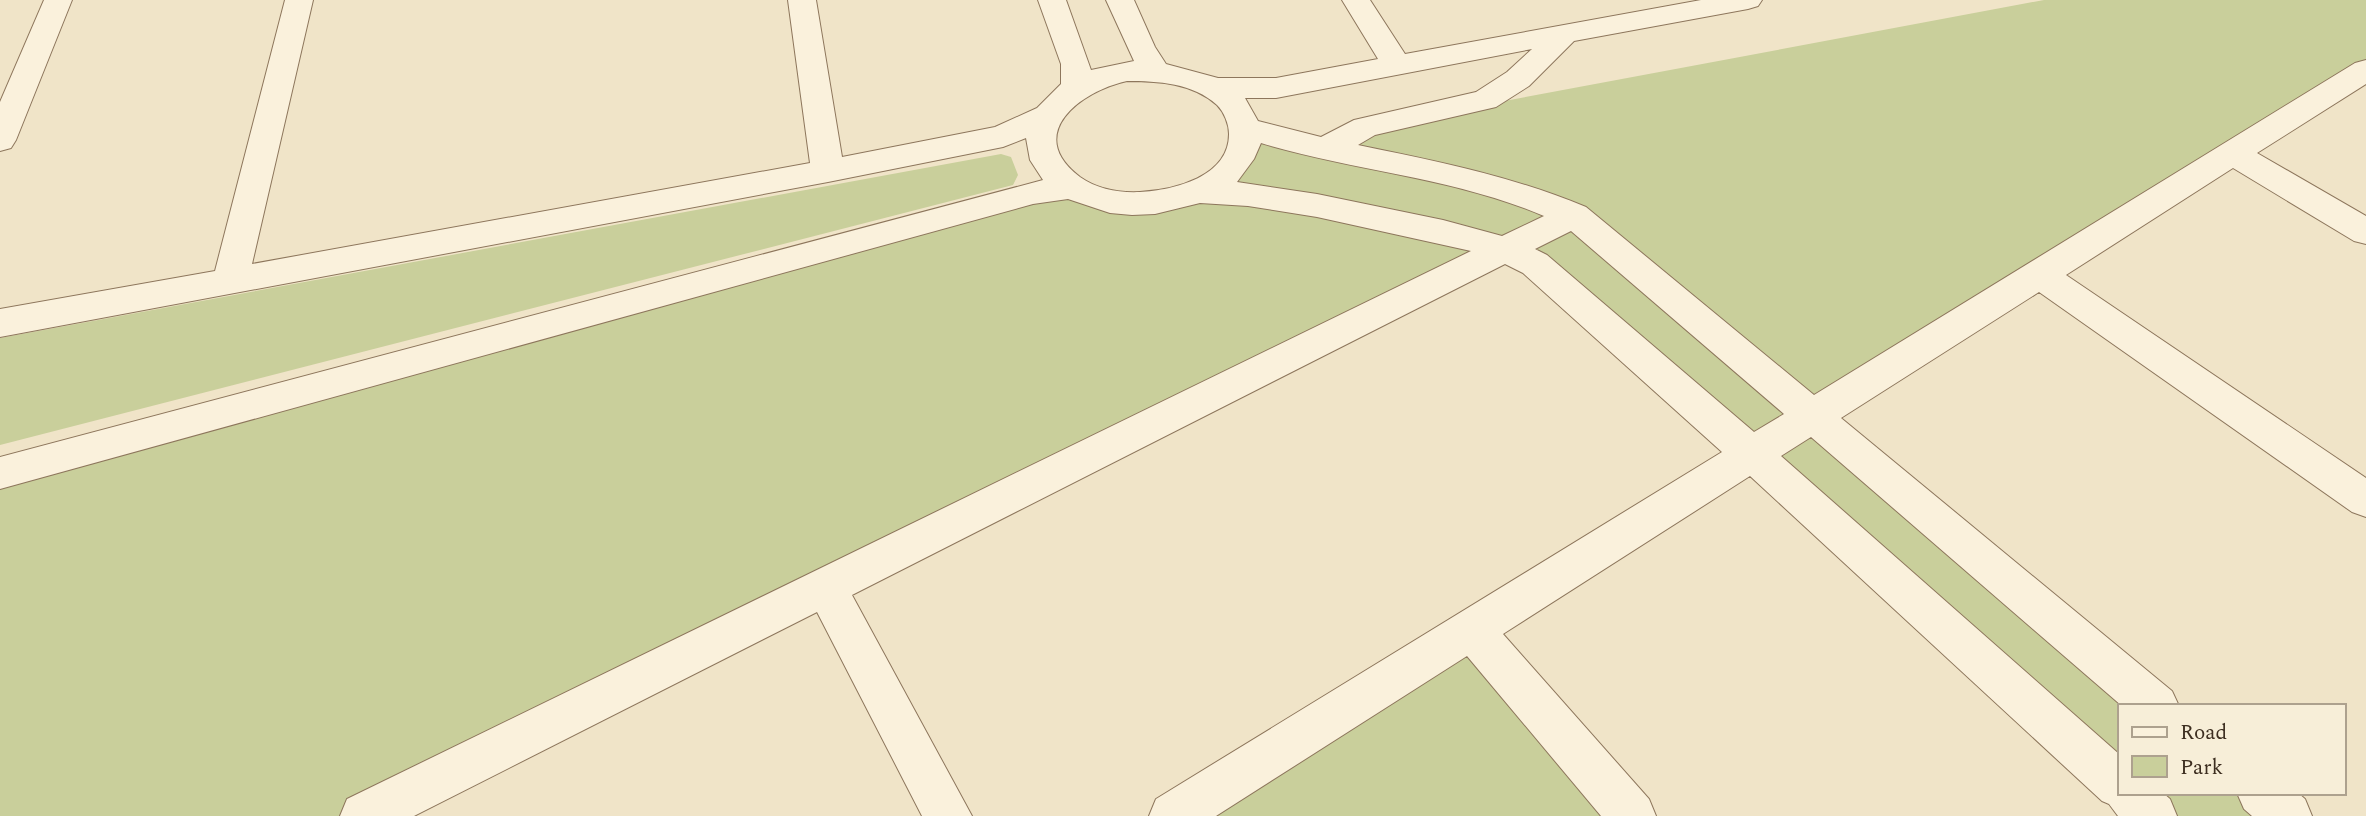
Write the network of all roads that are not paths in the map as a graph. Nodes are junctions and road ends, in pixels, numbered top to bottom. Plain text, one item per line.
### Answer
1 (58, 0) edge
2 (299, 0) edge
3 (802, 0) edge
4 (1052, 0) edge
5 (1120, 0) edge
6 (1356, 0) edge
7 (1748, 0) edge
8 (1565, 34) junction
9 (1397, 66) junction
10 (1155, 71) junction
11 (2366, 71) edge
12 (1076, 88) junction
13 (1214, 88) junction
14 (1047, 116) junction
15 (3, 126) edge
16 (1245, 128) junction
17 (1324, 150) junction
18 (2232, 153) junction
19 (828, 171) junction
20 (1072, 187) junction
21 (1201, 192) junction
22 (1574, 215) junction
23 (2366, 232) edge
24 (1509, 249) junction
25 (2042, 275) junction
26 (230, 282) junction
27 (0, 323) edge
28 (1811, 416) junction
29 (1753, 455) junction
30 (0, 473) edge
31 (2366, 500) edge
32 (825, 586) junction
33 (1472, 630) junction
34 (2155, 704) edge
35 (2118, 785) edge
36 (2130, 795) edge
37 (2263, 795) edge
38 (364, 816) edge
39 (948, 816) edge
40 (1173, 816) edge
41 (1632, 816) edge
42 (2153, 816) edge
43 (2288, 816) edge

1 - 15 street
2 - 26 street
3 - 19 street
4 - 12 street
5 - 10 street
6 - 9 street
7 - 8 street
8 - 9 street
8 - 17 street
9 - 13 street
10 - 12 street
10 - 13 street
11 - 18 street
12 - 14 street
13 - 16 street
14 - 19 street
14 - 20 street
16 - 17 street
16 - 21 street
17 - 22 street
18 - 23 street
18 - 25 street
19 - 26 street
20 - 21 street
20 - 30 street
21 - 24 street
22 - 24 street
22 - 28 street
24 - 29 street
24 - 32 street
25 - 28 street
25 - 31 street
26 - 27 street
28 - 29 street
28 - 34 street
29 - 33 street
29 - 35 street
32 - 38 street
32 - 39 street
33 - 40 street
33 - 41 street
36 - 42 street
37 - 43 street

